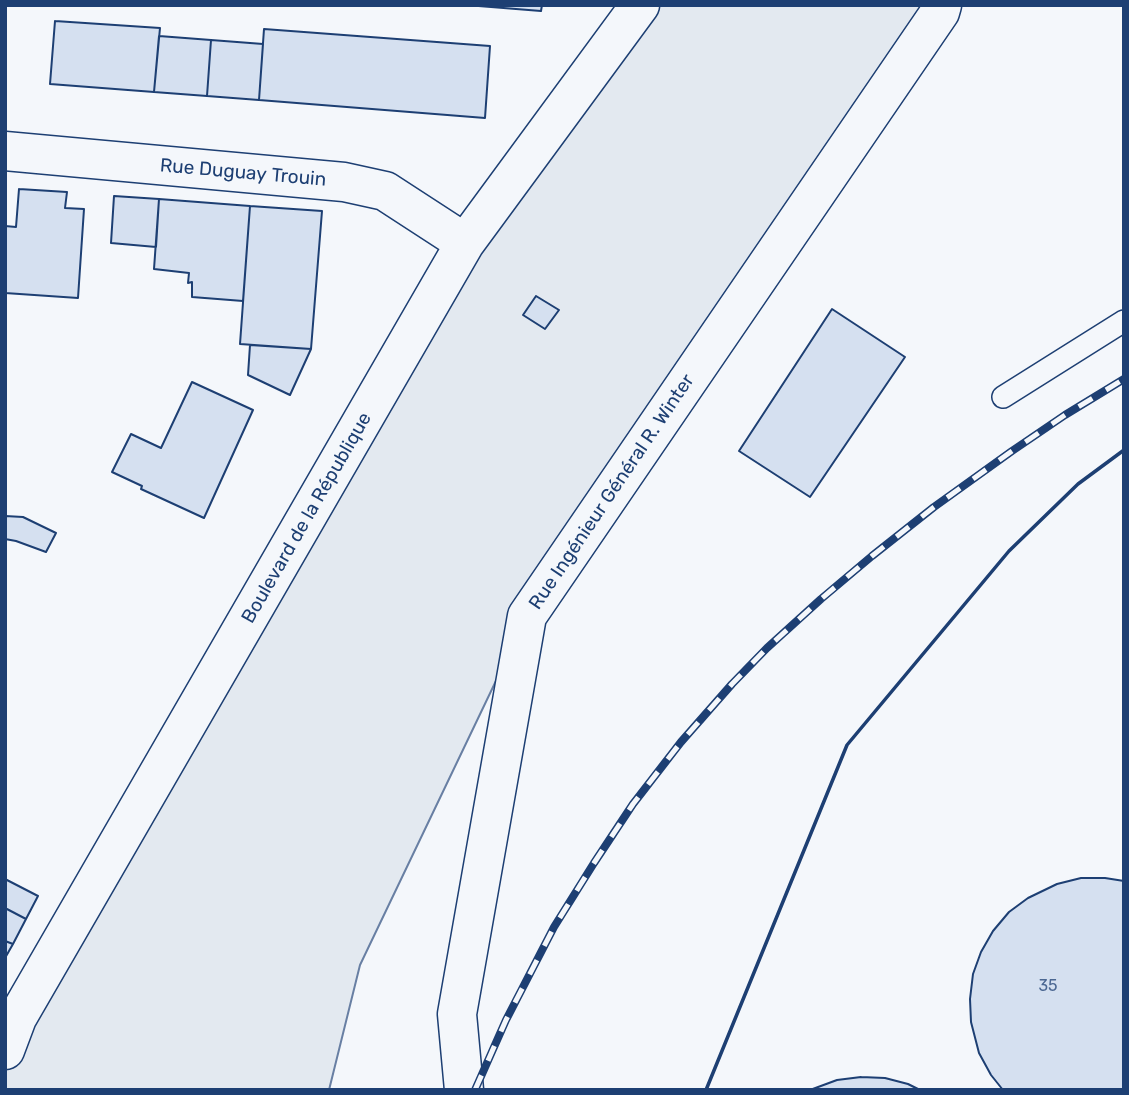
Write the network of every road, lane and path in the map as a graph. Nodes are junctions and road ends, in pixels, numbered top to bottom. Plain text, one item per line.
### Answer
1 (640, 5) edge
2 (942, 5) edge
3 (5, 151) edge
4 (465, 243) junction
5 (1124, 321) edge
6 (1003, 397) dead end
7 (5, 1050) edge
8 (464, 1090) edge

1 - 4 street, Boulevard de la République
2 - 8 street, Rue Ingénieur Général R. Winter
3 - 4 street, Rue Duguay Trouin
4 - 7 street, Boulevard de la République
5 - 6 lane

